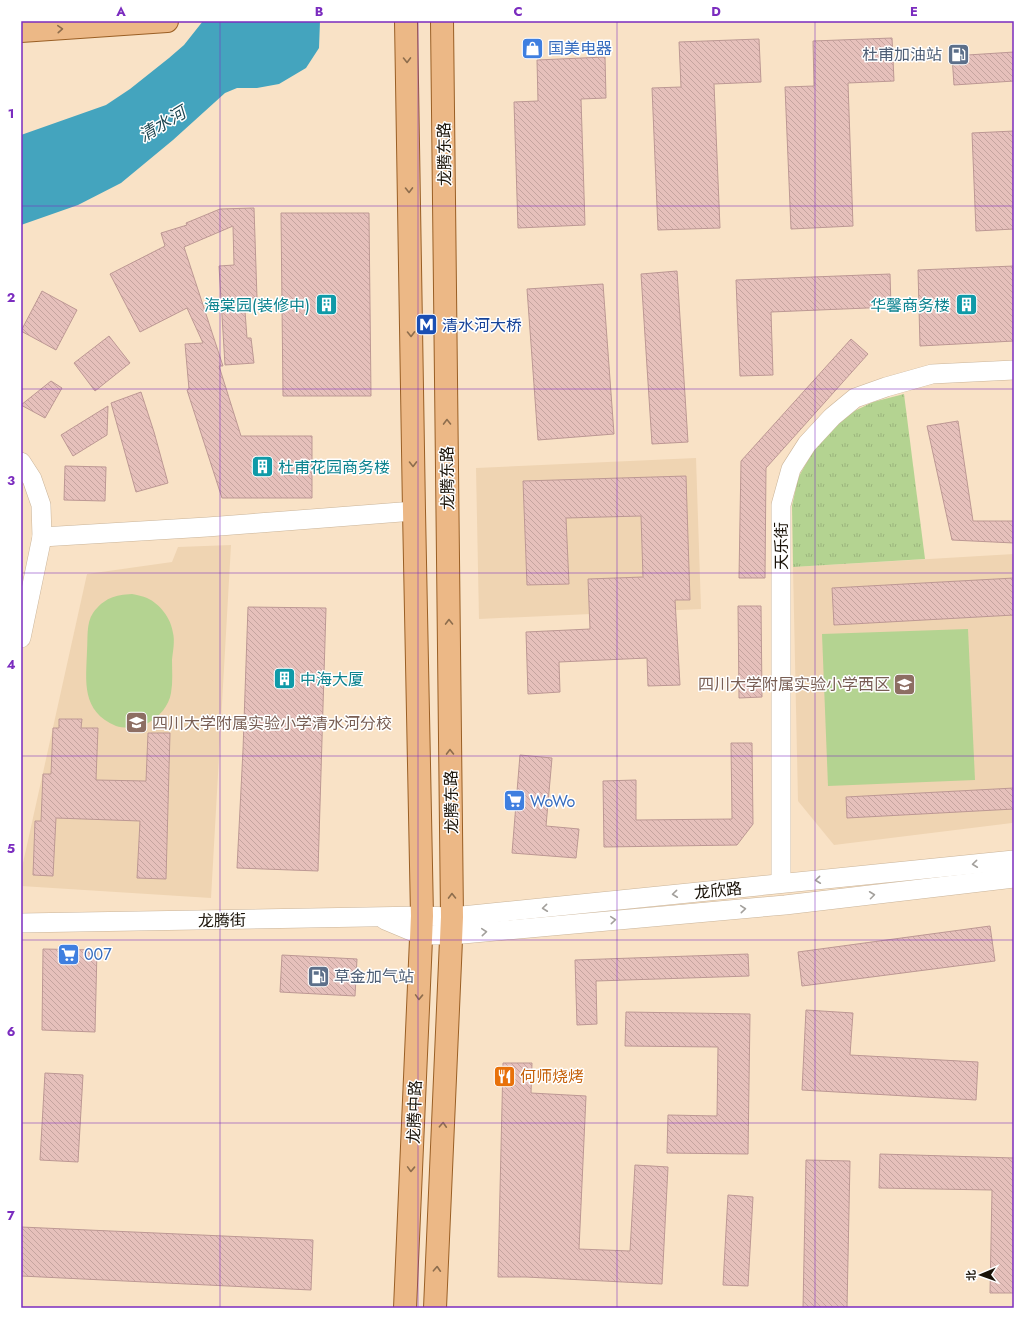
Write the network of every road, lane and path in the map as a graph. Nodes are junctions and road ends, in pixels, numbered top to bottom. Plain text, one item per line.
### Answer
1 (167, 21) edge
2 (406, 21) edge
3 (442, 21) edge
4 (21, 31) edge
5 (1014, 370) edge
6 (21, 462) edge
7 (414, 511) junction
8 (42, 537) junction
9 (21, 638) edge
10 (1014, 860) edge
11 (1014, 878) edge
12 (781, 883) junction
13 (21, 923) edge
14 (422, 925) junction
15 (452, 926) junction
16 (405, 1308) edge
17 (435, 1308) edge

4 -> 1 main road
2 -> 7 main road, 龙腾东路
15 -> 3 main road, 龙腾东路
5 - 12 street, 天乐街
6 - 8 street
7 - 8 street
7 - 14 main road, 龙腾东路
8 - 9 street
10 -> 12 street, 龙欣路
15 -> 11 street
12 -> 15 street, 龙欣路
13 - 14 street, 龙腾街
14 - 15 street, 龙欣路
14 -> 16 main road, 龙腾中路
17 -> 15 main road, 龙腾中路

